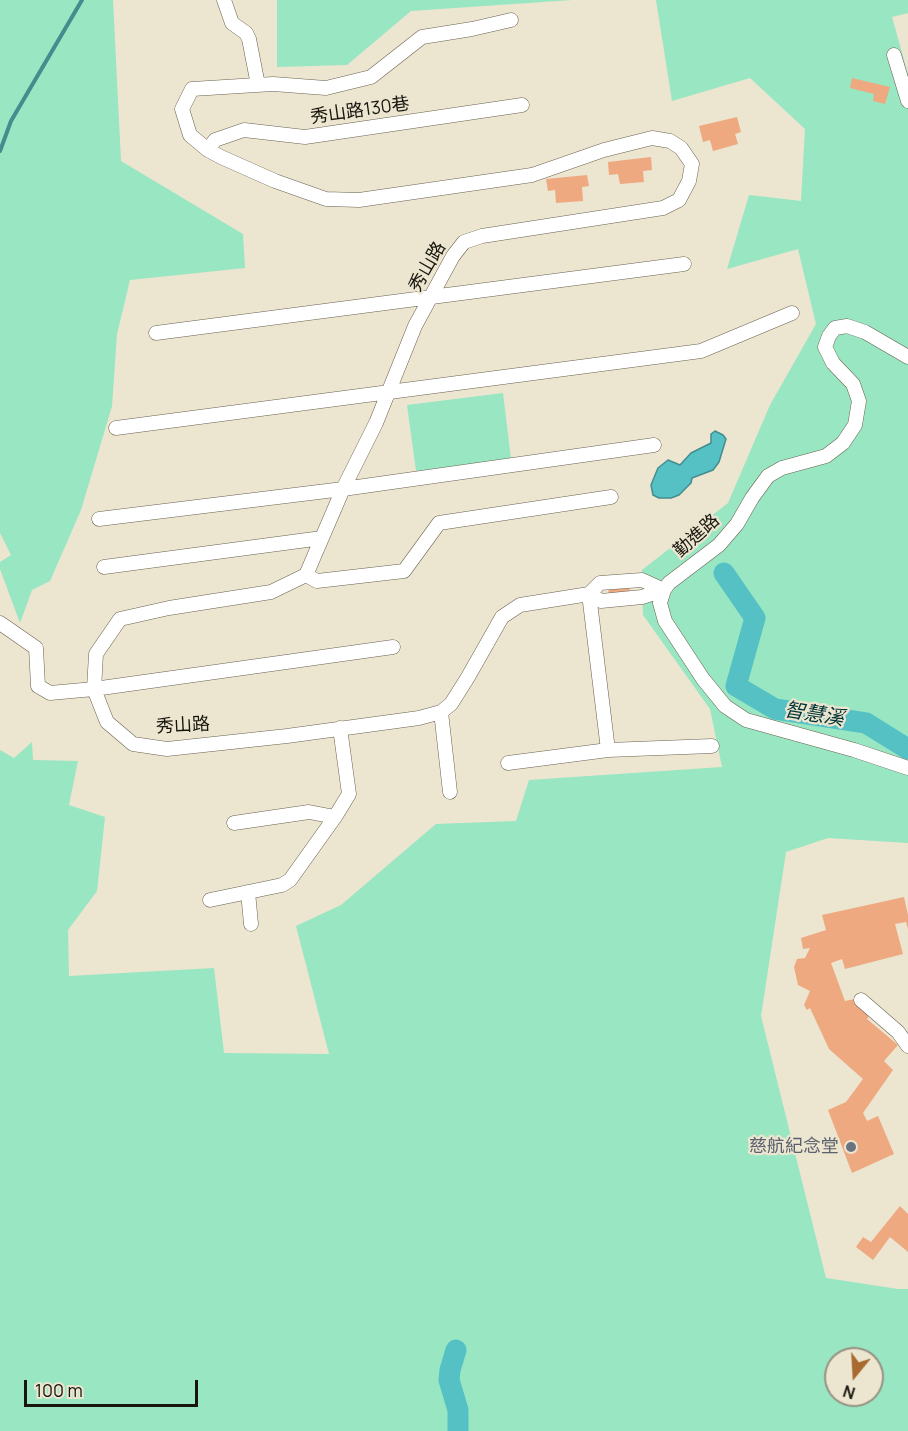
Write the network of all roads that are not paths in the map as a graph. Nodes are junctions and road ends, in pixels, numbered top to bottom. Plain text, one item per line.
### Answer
1 (224, 0) edge
2 (511, 20) dead end
3 (894, 55) dead end
4 (258, 85) junction
5 (908, 101) edge
6 (522, 105) dead end
7 (208, 150) junction
8 (684, 264) dead end
9 (431, 296) junction
10 (792, 313) dead end
11 (156, 333) dead end
12 (908, 357) edge
13 (390, 391) junction
14 (116, 428) dead end
15 (654, 445) dead end
16 (343, 489) junction
17 (611, 497) dead end
18 (99, 519) dead end
19 (322, 538) junction
20 (104, 567) dead end
21 (306, 575) junction
22 (664, 590) junction
23 (589, 594) junction
24 (0, 623) edge
25 (393, 647) dead end
26 (94, 689) junction
27 (441, 712) junction
28 (340, 728) junction
29 (712, 746) dead end
30 (608, 750) junction
31 (508, 763) dead end
32 (908, 768) edge
33 (450, 792) dead end
34 (335, 817) junction
35 (234, 823) dead end
36 (248, 892) junction
37 (210, 900) dead end
38 (251, 924) dead end
39 (861, 1000) dead end
40 (908, 1046) edge

1 - 4 street
2 - 4 street, 秀山路
3 - 5 street
4 - 7 street, 秀山路
6 - 7 street, 秀山路130巷
7 - 9 street, 秀山路
8 - 9 street
9 - 11 street
9 - 13 street, 秀山路
10 - 13 street
12 - 22 street, 勤進路
13 - 14 street
13 - 16 street, 秀山路
15 - 16 street
16 - 18 street
16 - 19 street, 秀山路
17 - 21 street
19 - 20 street
19 - 21 street, 秀山路
21 - 26 street, 秀山路
22 - 23 street
22 - 32 street
23 - 27 street
23 - 30 street
24 - 26 street
25 - 26 street
26 - 28 street, 秀山路
27 - 28 street, 秀山路
27 - 33 street
28 - 34 street
29 - 30 street
30 - 31 street
34 - 35 street
34 - 36 street
36 - 37 street
36 - 38 street
39 - 40 street

